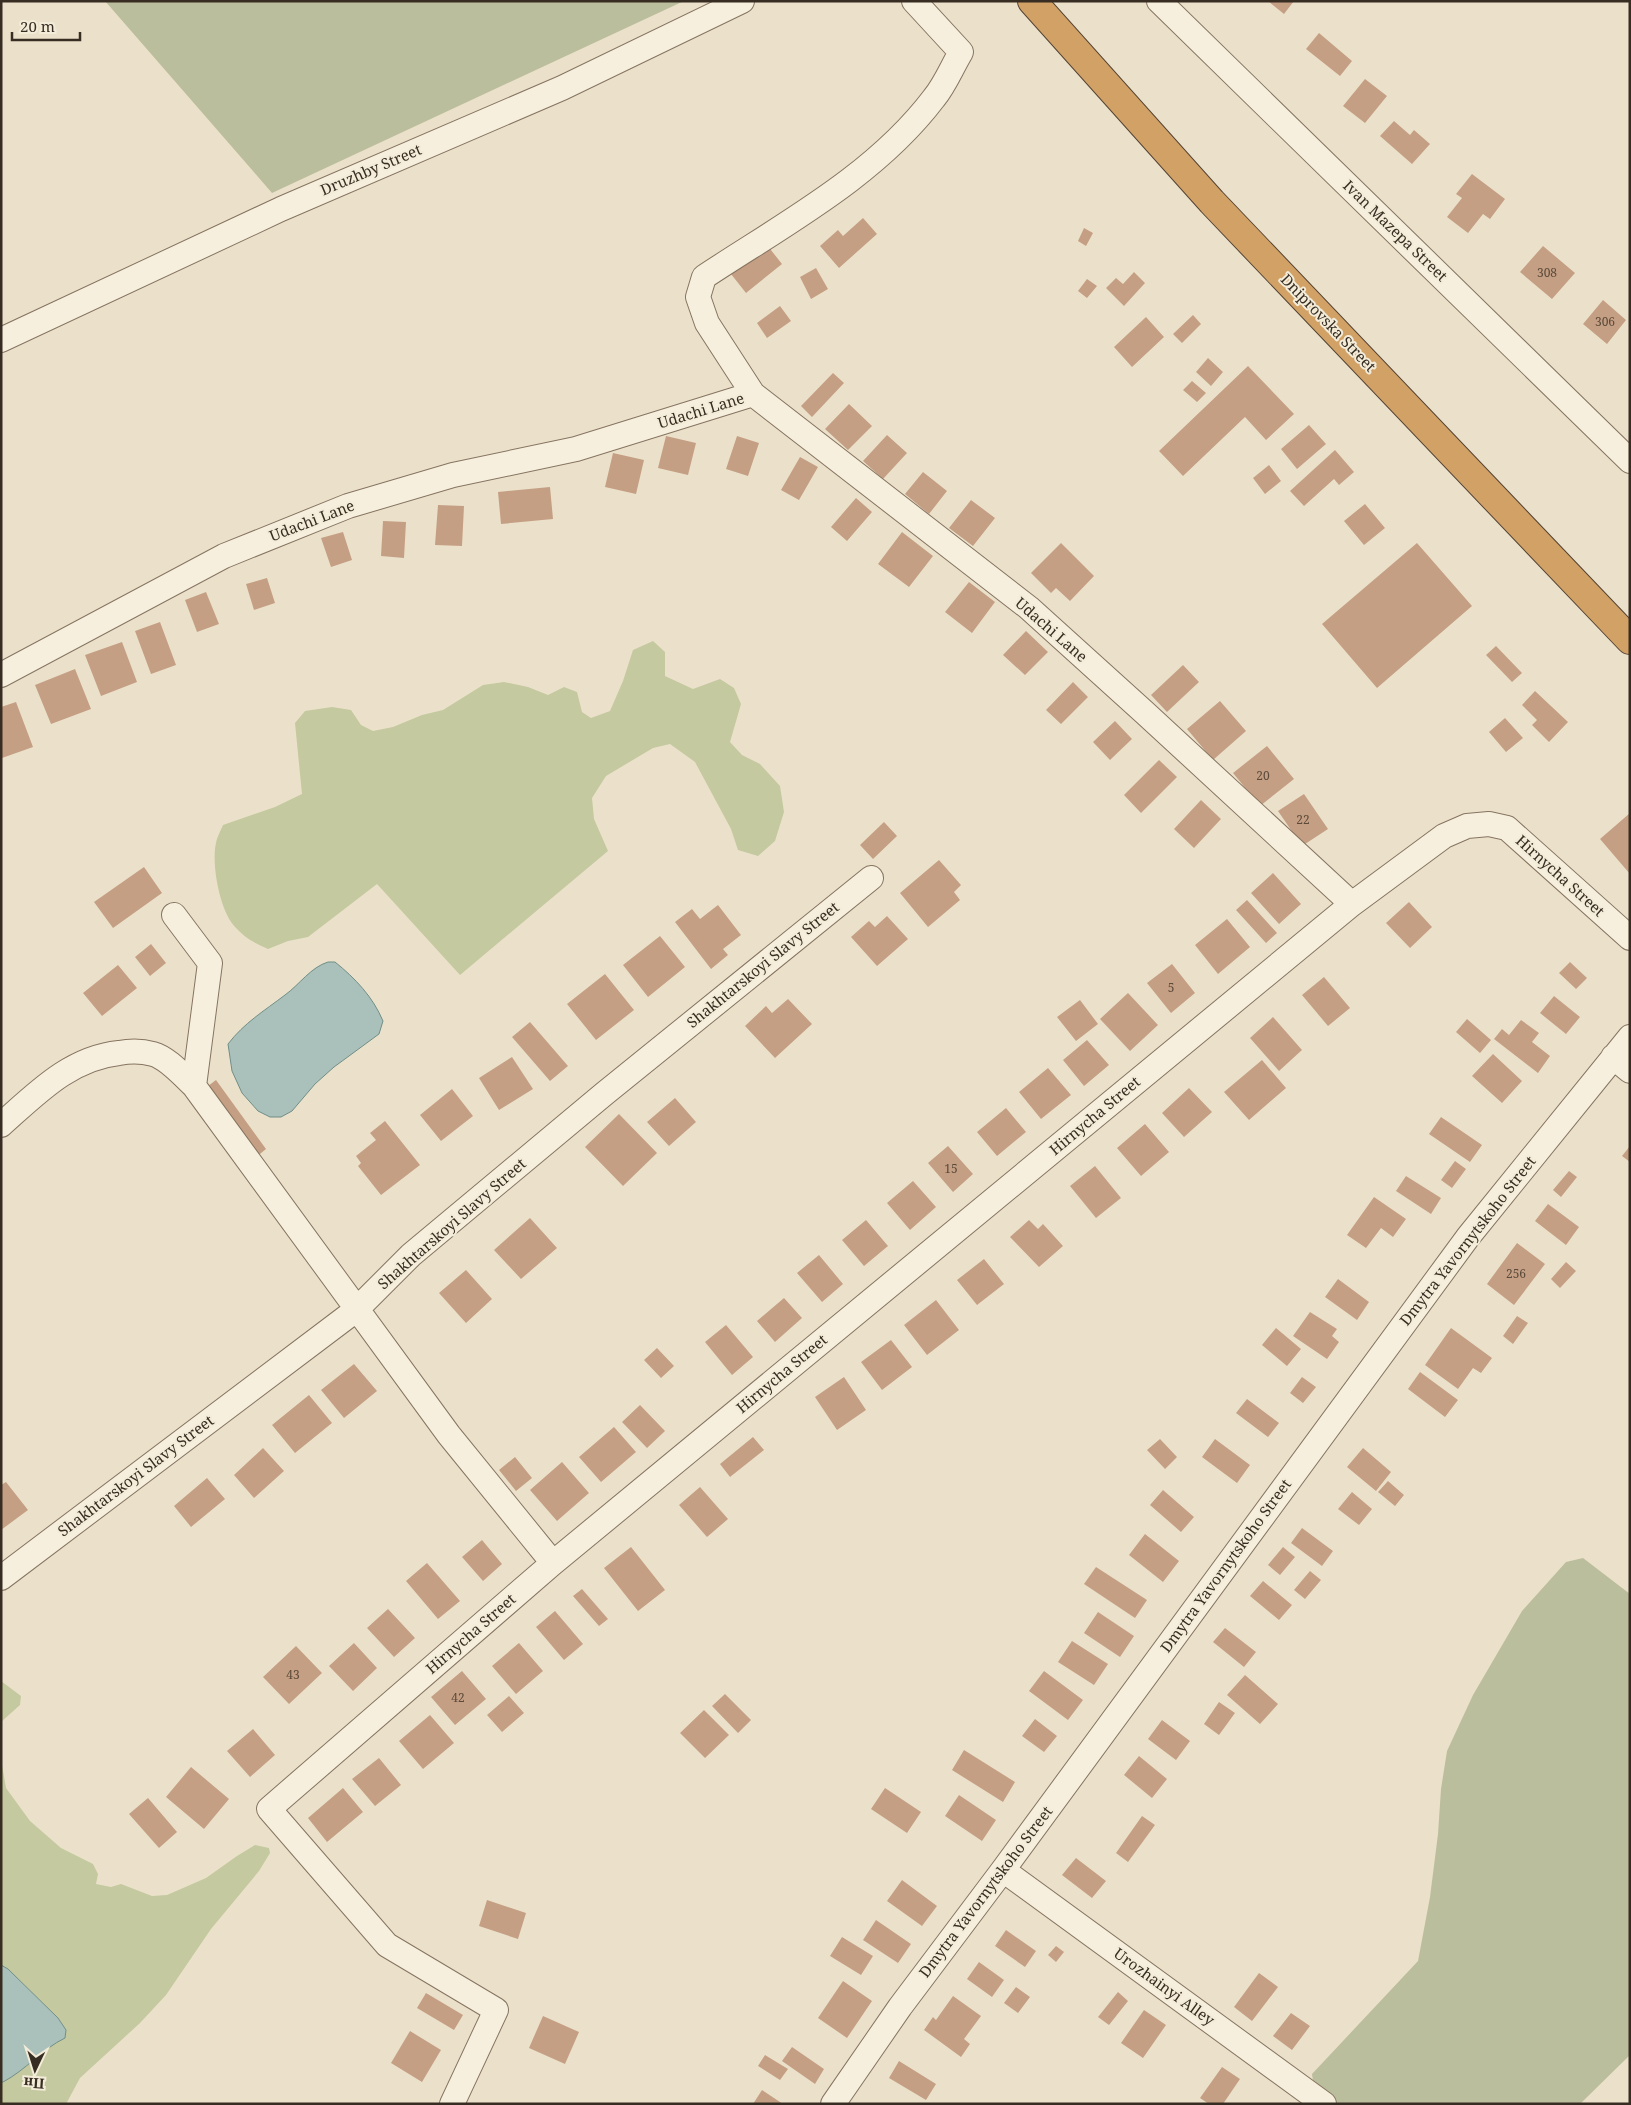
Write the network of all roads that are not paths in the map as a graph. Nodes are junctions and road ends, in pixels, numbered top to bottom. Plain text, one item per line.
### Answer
1 (742, 1) edge
2 (914, 1) edge
3 (1032, 1) edge
4 (1160, 1) edge
5 (1, 340) edge
6 (753, 394) junction
7 (1630, 461) edge
8 (1630, 640) edge
9 (1, 675) edge
10 (871, 878) dead end
11 (1352, 904) junction
12 (174, 915) dead end
13 (1630, 938) edge
14 (1630, 1037) edge
15 (1621, 1064) edge
16 (194, 1086) junction
17 (1, 1126) edge
18 (356, 1310) junction
19 (554, 1563) junction
20 (1, 1578) edge
21 (1004, 1870) junction
22 (452, 2104) edge
23 (833, 2104) edge
24 (1324, 2104) edge

1 - 5 street, Druzhby Street
2 - 6 street
3 - 8 highway, Dniprovska Street
4 - 7 street, Ivan Mazepa Street
6 - 9 street, Udachi Lane
6 - 11 street, Udachi Lane
10 - 18 street, Shakhtarskoyi Slavy Street
11 - 13 street, Hirnycha Street
11 - 19 street, Hirnycha Street
12 - 16 street
14 - 15 street, Dmytra Yavornytskoho Street
15 - 21 street, Dmytra Yavornytskoho Street
16 - 17 street
16 - 18 street
18 - 19 street
18 - 20 street, Shakhtarskoyi Slavy Street
19 - 22 street, Hirnycha Street
21 - 23 street, Dmytra Yavornytskoho Street
21 - 24 street, Urozhainyi Alley

